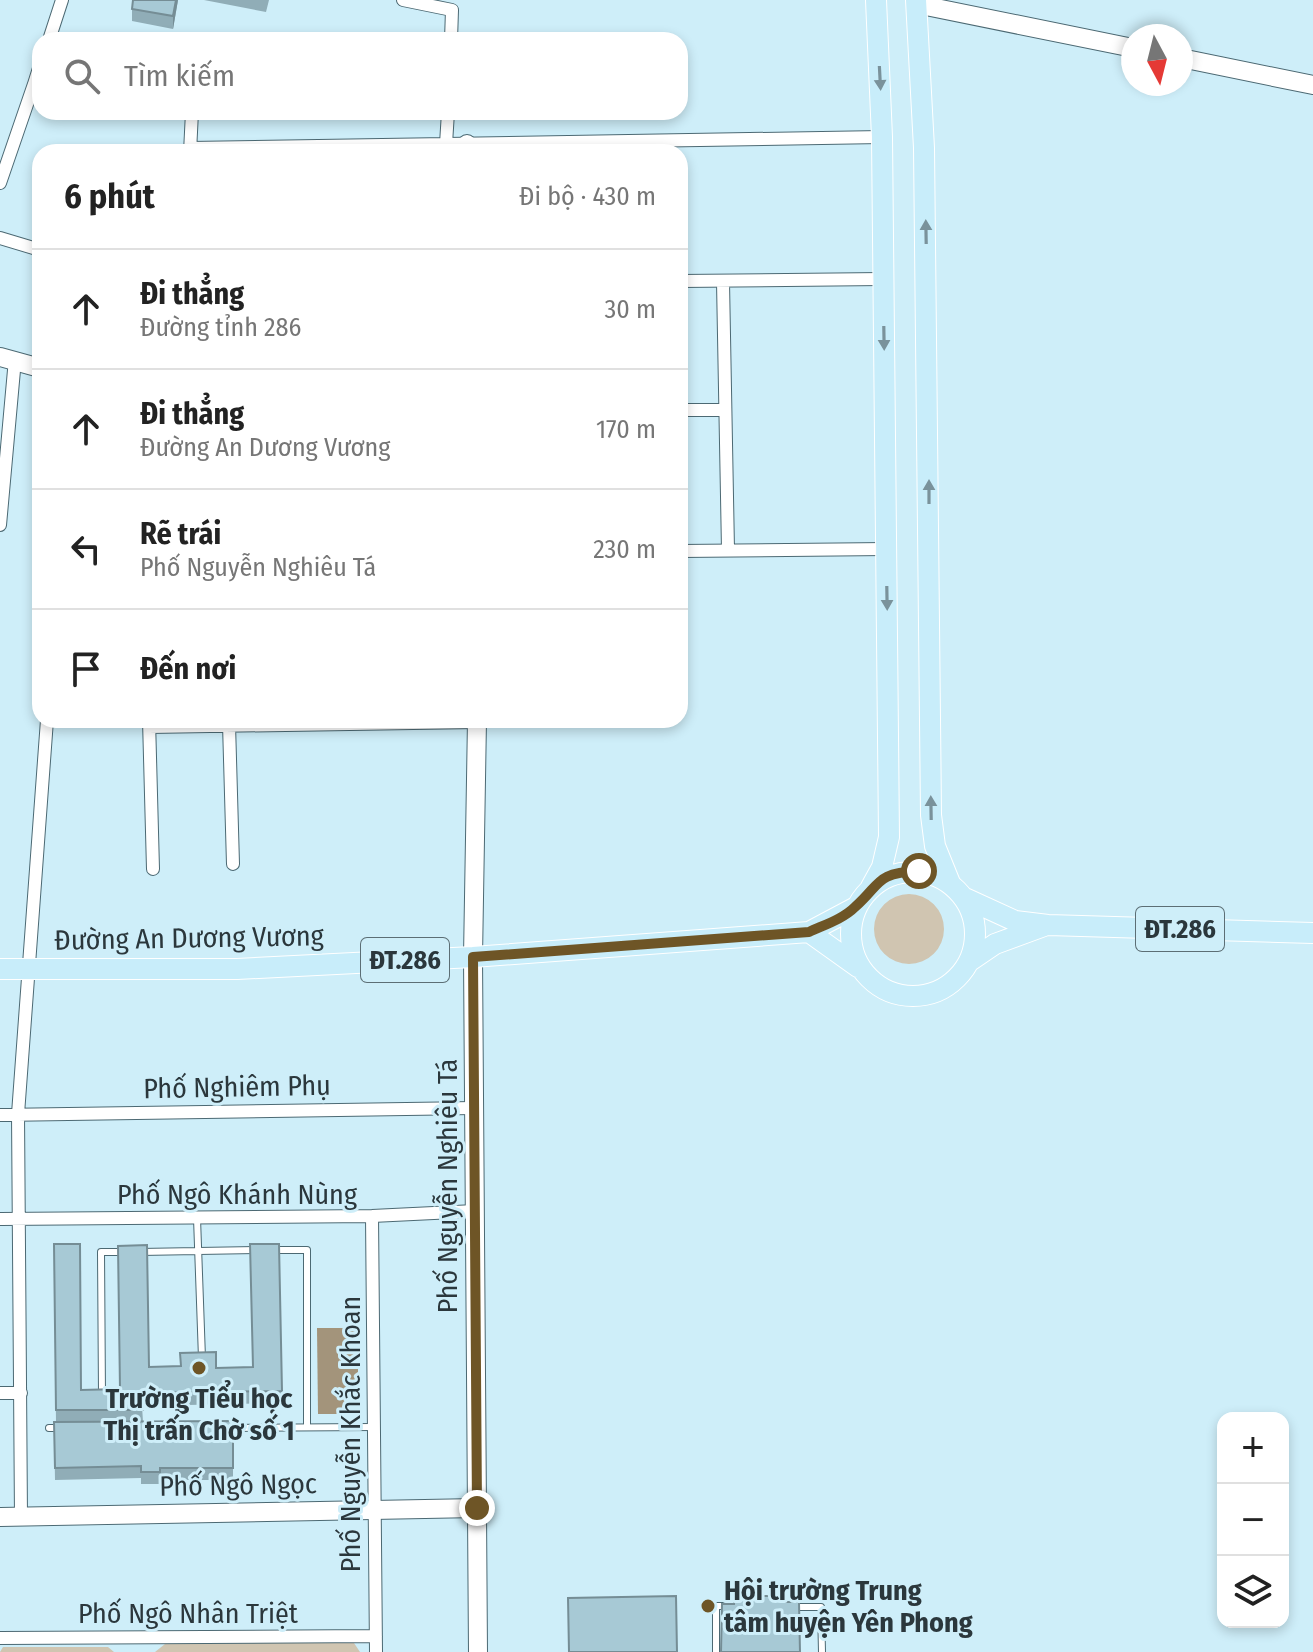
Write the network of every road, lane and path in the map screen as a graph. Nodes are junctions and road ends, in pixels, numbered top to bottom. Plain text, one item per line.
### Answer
1 (62, 0) edge
2 (403, 0) edge
3 (876, 0) edge
4 (916, 2) edge
5 (52, 32) edge
6 (451, 32) edge
7 (1121, 45) edge
8 (1193, 60) edge
9 (1313, 85) edge
10 (32, 97) edge
11 (192, 120) edge
12 (448, 120) edge
13 (882, 137) junction
14 (190, 144) edge
15 (446, 144) edge
16 (675, 144) edge
17 (0, 183) edge
18 (0, 238) edge
19 (32, 248) edge
20 (883, 279) junction
21 (688, 281) edge
22 (723, 282) junction
23 (8, 358) edge
24 (32, 366) edge
25 (688, 410) edge
26 (724, 410) junction
27 (0, 525) edge
28 (887, 549) junction
29 (728, 550) junction
30 (688, 551) edge
31 (46, 728) edge
32 (149, 728) edge
33 (229, 728) edge
34 (477, 728) edge
35 (233, 864) dead end
36 (153, 869) dead end
37 (950, 883) junction
38 (871, 887) junction
39 (965, 898) junction
40 (856, 907) junction
41 (1048, 925) junction
42 (809, 932) junction
43 (1313, 933) edge
44 (473, 957) junction
45 (970, 961) junction
46 (27, 968) junction
47 (0, 969) edge
48 (861, 970) junction
49 (474, 1108) junction
50 (18, 1114) junction
51 (0, 1115) edge
52 (475, 1211) junction
53 (372, 1216) junction
54 (197, 1218) junction
55 (0, 1219) edge
56 (19, 1219) junction
57 (198, 1250) junction
58 (202, 1359) edge
59 (0, 1393) edge
60 (21, 1393) junction
61 (102, 1395) edge
62 (307, 1427) junction
63 (374, 1427) junction
64 (49, 1428) dead end
65 (79, 1428) edge
66 (216, 1428) edge
67 (477, 1508) junction
68 (374, 1510) junction
69 (0, 1517) edge
70 (21, 1517) junction
71 (731, 1606) edge
72 (791, 1607) edge
73 (376, 1636) junction
74 (138, 1637) junction
75 (0, 1638) edge
76 (138, 1652) edge
77 (376, 1652) edge
78 (478, 1652) edge
79 (716, 1652) edge
80 (822, 1652) edge

1 - 5 street
2 - 6 street
3 -> 13 main road
4 - 7 street
37 -> 4 main road
8 - 9 street
10 - 17 street
11 - 14 street
12 - 15 street
13 - 16 street
13 - 20 main road
18 - 19 street
20 - 22 street
20 -> 28 main road
21 - 22 street
22 - 26 street
23 - 24 street
23 - 27 street
25 - 26 street
26 - 29 street
28 - 29 street
28 -> 38 main road
29 - 30 street
31 - 46 street
32 - 36 street
33 - 35 street
34 - 44 street, Phố Nguyễn Nghiêu Tá
37 - 38 main road, ĐT.286
37 - 39 main road, ĐT.286
38 - 40 main road, ĐT.286
39 - 41 main road, ĐT.286
39 - 45 main road, ĐT.286
40 - 42 main road, Đường An Dương Vương / ĐT.286
40 - 48 main road
41 - 43 main road, ĐT.286
41 - 45 main road, ĐT.286
42 - 44 main road, Đường An Dương Vương / ĐT.286
42 - 48 main road, ĐT.286
44 - 46 main road, Đường An Dương Vương / ĐT.286
44 - 49 street, Phố Nguyễn Nghiêu Tá
45 - 48 main road, ĐT.286
46 - 47 main road, Đường An Dương Vương / ĐT.286
46 - 50 street
49 - 50 street, Phố Nghiêm Phụ
49 - 52 street, Phố Nguyễn Nghiêu Tá
50 - 51 street, Phố Nghiêm Phụ
50 - 56 street
52 - 53 street, Phố Ngô Khánh Nùng
52 - 67 street, Phố Nguyễn Nghiêu Tá
53 - 54 street, Phố Ngô Khánh Nùng
53 - 63 street, Phố Nguyễn Khắc Khoan
54 - 56 street, Phố Ngô Khánh Nùng
54 - 57 lane
55 - 56 street, Phố Ngô Khánh Nùng
56 - 60 street
57 - 58 lane
57 - 61 lane
57 - 62 lane
59 - 60 street
60 - 70 street
62 - 63 lane
62 - 66 lane
63 - 68 street, Phố Nguyễn Khắc Khoan
64 - 65 lane
67 - 68 street, Phố Ngô Ngọc
67 - 78 street, Phố Nguyễn Nghiêu Tá
68 - 70 street, Phố Ngô Ngọc
68 - 73 street, Phố Nguyễn Khắc Khoan
69 - 70 street, Phố Ngô Ngọc
71 - 79 lane
72 - 80 lane
73 - 74 street, Phố Ngô Nhân Triệt
73 - 77 street, Phố Nguyễn Khắc Khoan
74 - 75 street, Phố Ngô Nhân Triệt
74 - 76 street

